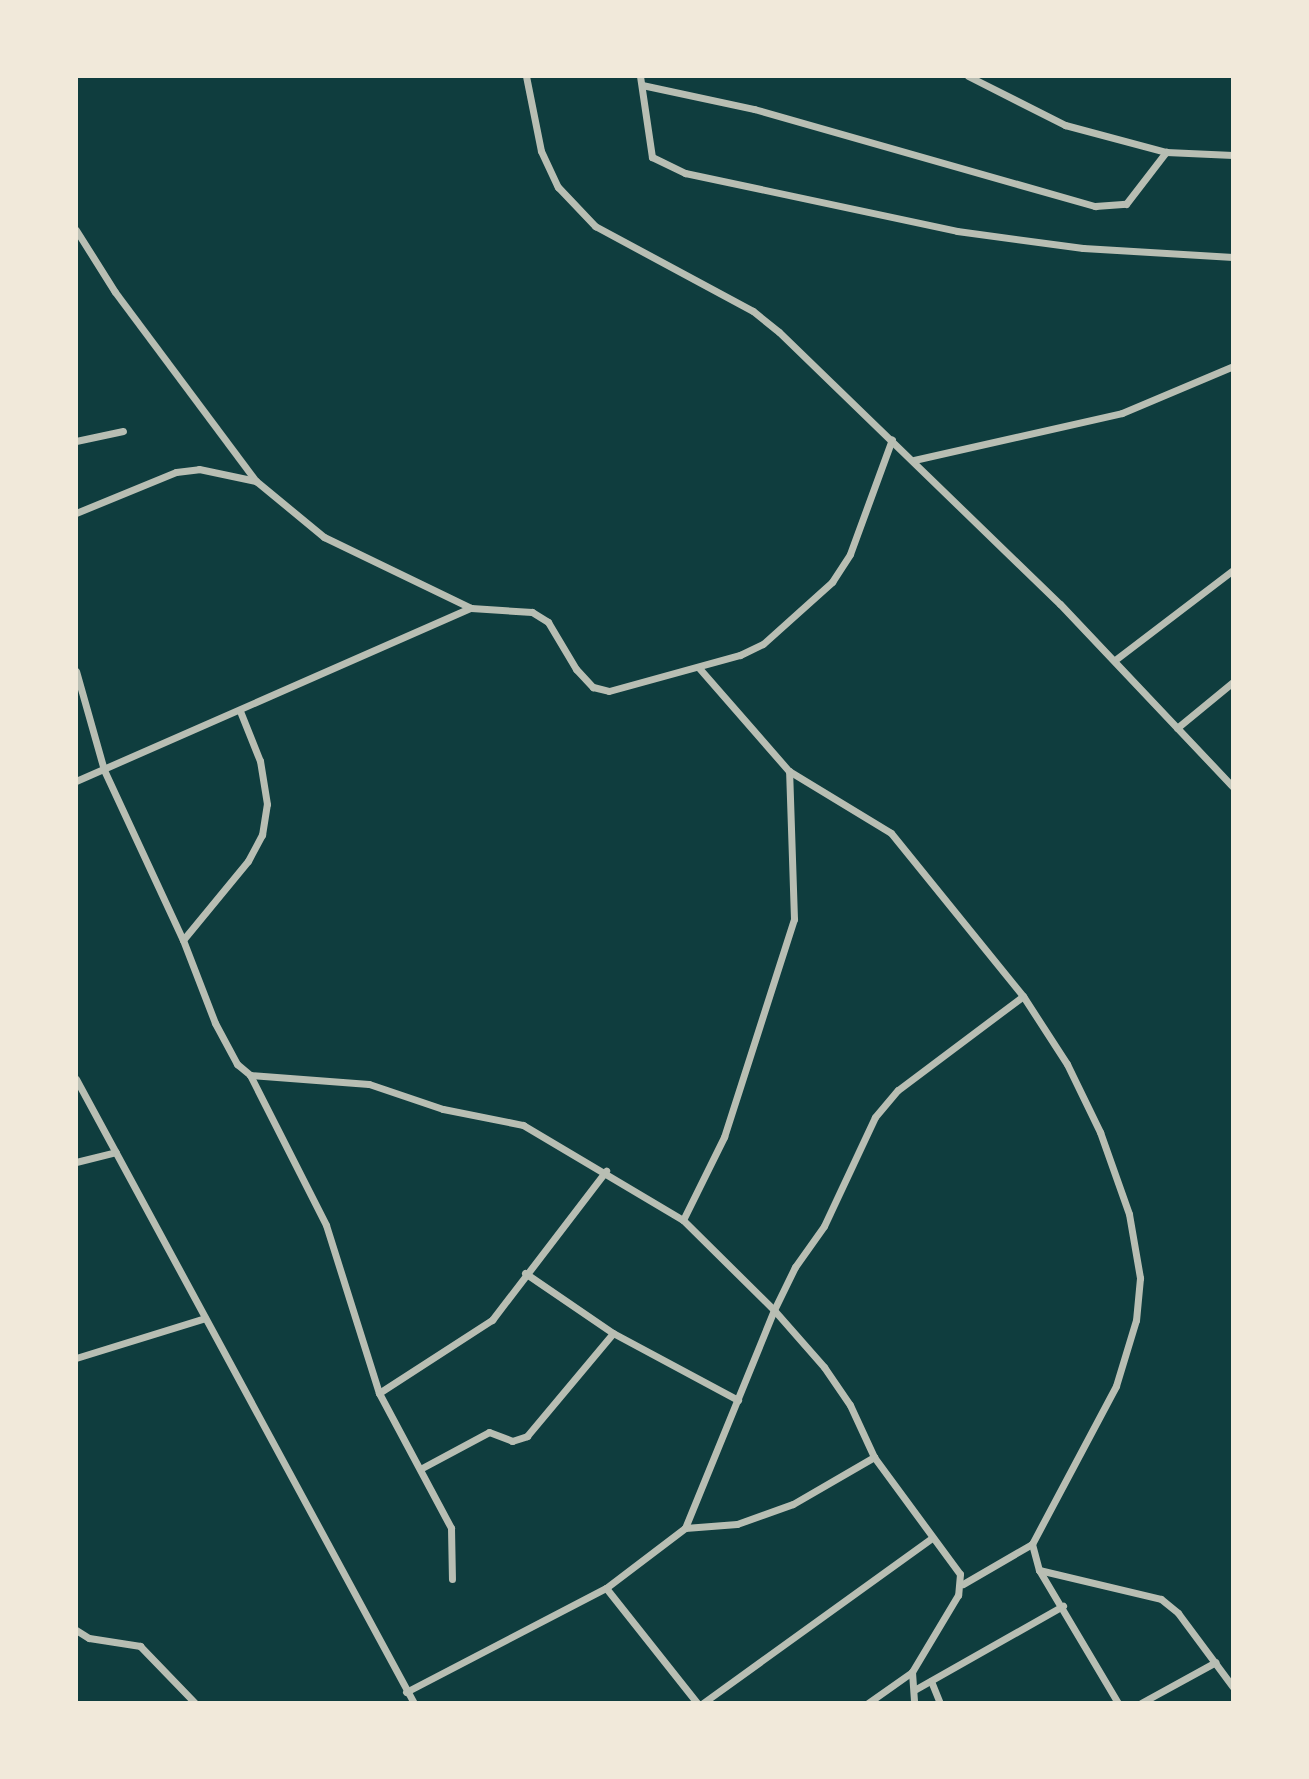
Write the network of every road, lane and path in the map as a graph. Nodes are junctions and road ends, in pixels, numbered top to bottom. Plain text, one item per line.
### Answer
1 (526, 76) edge
2 (968, 76) edge
3 (641, 80) edge
4 (1166, 152) junction
5 (1233, 155) edge
6 (76, 230) edge
7 (1233, 257) edge
8 (1233, 366) edge
9 (123, 431) dead end
10 (892, 439) junction
11 (76, 441) edge
12 (914, 460) junction
13 (256, 481) junction
14 (76, 513) edge
15 (1233, 570) edge
16 (471, 608) junction
17 (1115, 660) junction
18 (699, 668) junction
19 (76, 671) edge
20 (1233, 682) edge
21 (240, 711) junction
22 (1177, 728) junction
23 (104, 770) junction
24 (789, 771) junction
25 (76, 781) edge
26 (1233, 787) edge
27 (183, 940) junction
28 (1023, 996) junction
29 (250, 1075) junction
30 (76, 1079) edge
31 (116, 1152) junction
32 (76, 1162) edge
33 (606, 1171) junction
34 (683, 1220) junction
35 (525, 1273) junction
36 (774, 1310) junction
37 (205, 1318) junction
38 (613, 1333) junction
39 (76, 1358) edge
40 (379, 1393) junction
41 (738, 1400) junction
42 (874, 1457) junction
43 (422, 1468) junction
44 (685, 1528) junction
45 (932, 1538) junction
46 (1032, 1544) junction
47 (1039, 1570) junction
48 (452, 1579) dead end
49 (963, 1584) junction
50 (606, 1588) junction
51 (1063, 1606) junction
52 (76, 1630) edge
53 (1216, 1662) junction
54 (912, 1672) junction
55 (931, 1681) junction
56 (1233, 1687) edge
57 (916, 1689) junction
58 (406, 1692) junction
59 (195, 1703) edge
60 (414, 1703) edge
61 (700, 1703) edge
62 (868, 1703) edge
63 (914, 1703) edge
64 (940, 1703) edge
65 (1118, 1703) edge
66 (1141, 1703) edge

1 - 10 street
2 - 4 street
3 - 4 street
3 - 7 street
4 - 5 street
6 - 13 street
8 - 12 street
9 - 11 street
10 - 12 street
10 - 18 street
12 - 17 street
13 - 14 street
13 - 16 street
15 - 17 street
16 - 18 street
16 - 21 street
17 - 22 street
18 - 24 street
19 - 23 street
20 - 22 street
21 - 23 street
21 - 27 street
22 - 26 street
23 - 25 street
23 - 27 street
24 - 28 street
24 - 34 street
27 - 29 street
28 - 36 street
28 - 46 street
29 - 33 street
29 - 40 street
30 - 31 street
31 - 32 street
31 - 37 street
33 - 34 street
33 - 35 street
34 - 36 street
35 - 38 street
35 - 40 street
36 - 41 street
36 - 42 street
37 - 39 street
37 - 58 street
38 - 41 street
38 - 43 street
40 - 43 street
41 - 44 street
42 - 44 street
42 - 45 street
43 - 48 street
44 - 50 street
45 - 49 street
45 - 61 street
46 - 47 street
46 - 49 street
47 - 51 street
47 - 53 street
49 - 54 street
50 - 58 street
50 - 61 street
51 - 55 street
51 - 65 street
52 - 59 street
53 - 56 street
53 - 66 street
54 - 57 street
54 - 62 street
55 - 57 street
55 - 64 street
57 - 63 street
58 - 60 street

